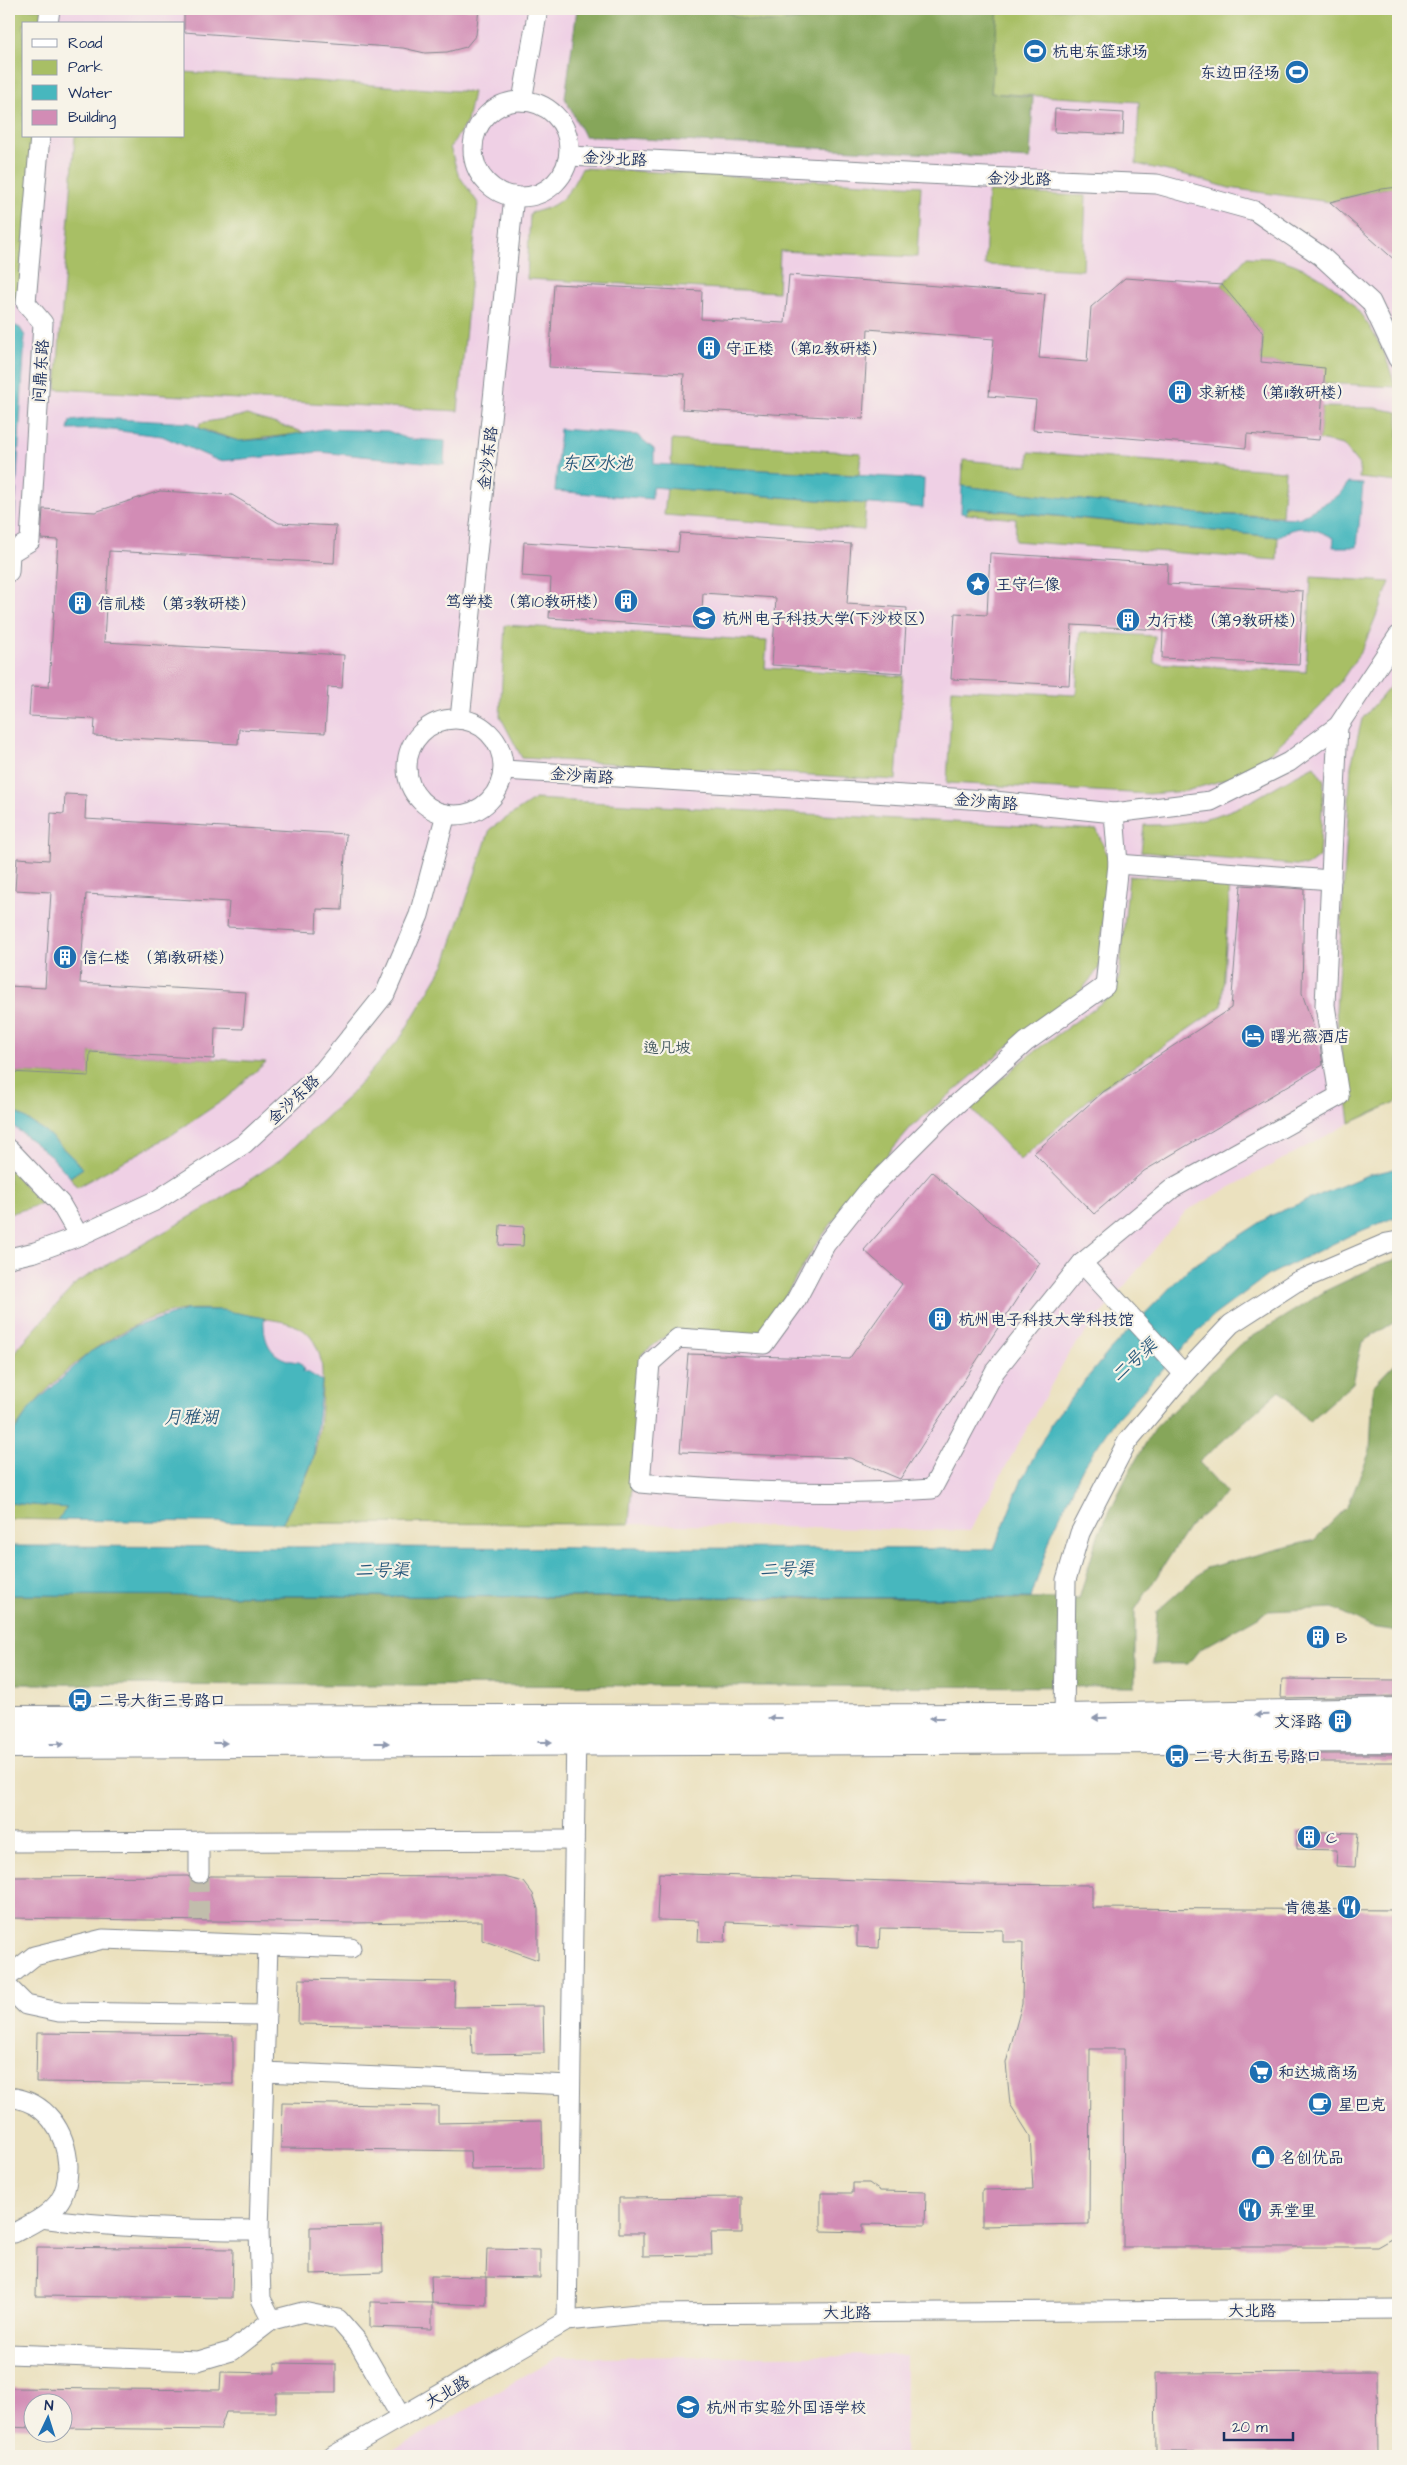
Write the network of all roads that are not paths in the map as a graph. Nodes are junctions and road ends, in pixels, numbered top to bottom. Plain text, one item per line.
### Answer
1 (50, 9) edge
2 (538, 9) edge
3 (48, 22) edge
4 (522, 101) junction
5 (40, 138) edge
6 (570, 156) junction
7 (514, 196) junction
8 (18, 303) edge
9 (1398, 359) edge
10 (9, 560) edge
11 (1398, 636) edge
12 (460, 719) junction
13 (1338, 726) junction
14 (504, 770) junction
15 (1114, 813) junction
16 (446, 814) junction
17 (1118, 864) junction
18 (1330, 880) junction
19 (9, 1149) edge
20 (80, 1236) junction
21 (1398, 1241) edge
22 (9, 1258) edge
23 (1082, 1263) junction
24 (1181, 1370) junction
25 (1398, 1712) edge
26 (1064, 1718) junction
27 (9, 1720) edge
28 (576, 1730) junction
29 (1398, 1738) edge
30 (9, 1744) edge
31 (574, 1840) junction
32 (199, 1841) junction
33 (9, 1842) edge
34 (199, 1873) tunnel mouth
35 (268, 1946) junction
36 (351, 1948) dead end
37 (9, 1976) edge
38 (9, 1988) edge
39 (266, 2015) junction
40 (264, 2072) junction
41 (570, 2085) junction
42 (9, 2097) edge
43 (41, 2218) junction
44 (259, 2230) junction
45 (9, 2233) edge
46 (1398, 2308) edge
47 (272, 2320) junction
48 (567, 2321) junction
49 (9, 2354) edge
50 (401, 2418) junction
51 (334, 2456) edge

1 - 3 street
2 - 4 street
4 - 6 street
4 - 7 street
5 - 8 street, 问鼎东路
6 - 7 street
6 - 9 street, 金沙北路
7 - 12 street, 金沙东路
8 - 10 street, 问鼎东路
11 - 13 street, 金沙南路
12 - 14 street
12 - 16 street
13 - 15 street, 金沙南路
13 - 18 street
14 - 15 street, 金沙南路
14 - 16 street
15 - 17 street
16 - 20 street, 金沙东路
17 - 18 street
17 - 23 street
18 - 23 street
19 - 20 street
20 - 22 street, 金沙东路
21 - 24 street
23 - 24 street
24 - 26 street
25 -> 26 main road
26 -> 28 main road
27 - 28 main road
28 - 29 main road
30 -> 28 main road
28 - 31 street
31 - 32 street
31 - 41 street
32 - 33 street
32 - 34 street
35 - 36 street
35 - 37 street
35 - 39 street
38 - 39 street
39 - 40 street
40 - 41 street
40 - 44 street
41 - 48 street
42 - 43 street
43 - 44 street
43 - 45 street
44 - 47 street
46 - 48 street, 大北路
47 - 49 street
47 - 50 street
48 - 50 street, 大北路
50 - 51 street, 大北路

